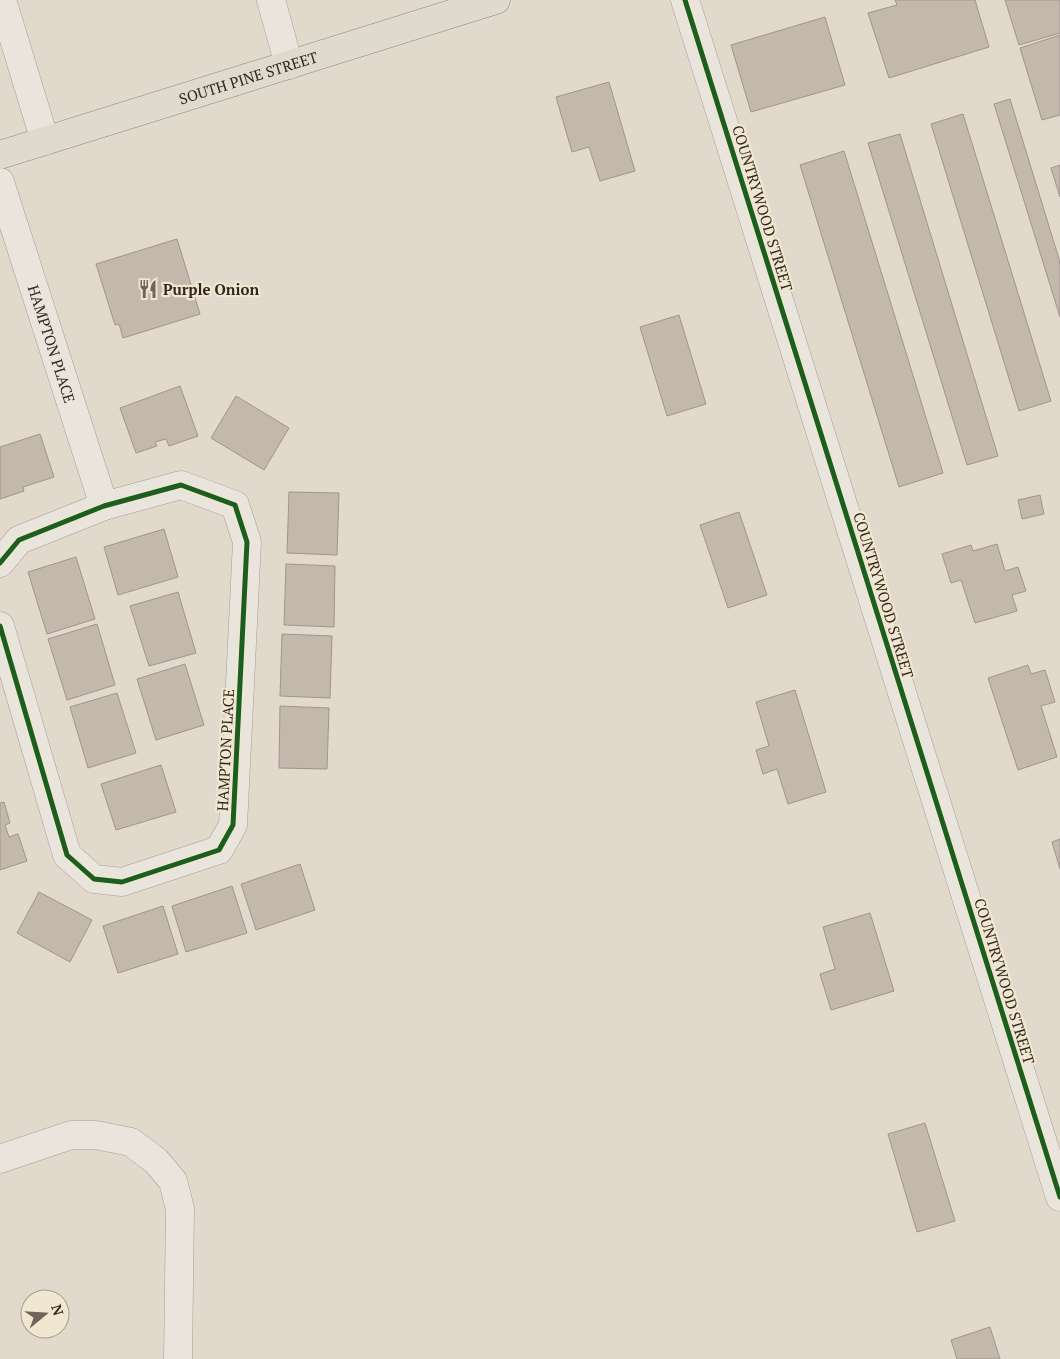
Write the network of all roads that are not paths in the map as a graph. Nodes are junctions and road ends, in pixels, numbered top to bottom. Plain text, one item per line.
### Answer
1 (2, 0) edge
2 (271, 0) edge
3 (496, 0) edge
4 (685, 0) edge
5 (289, 65) junction
6 (45, 141) junction
7 (0, 155) edge
8 (0, 182) edge
9 (104, 506) junction
10 (0, 563) edge
11 (0, 626) edge
12 (0, 1159) edge
13 (1060, 1197) edge
14 (178, 1359) edge

1 - 6 street
2 - 5 street
3 - 5 main road, SOUTH PINE STREET
4 - 13 street, COUNTRYWOOD STREET
5 - 6 main road, SOUTH PINE STREET
6 - 7 main road, SOUTH PINE STREET
8 - 9 street, HAMPTON PLACE
9 - 10 street, HAMPTON PLACE
9 - 11 street, HAMPTON PLACE
12 - 14 street

